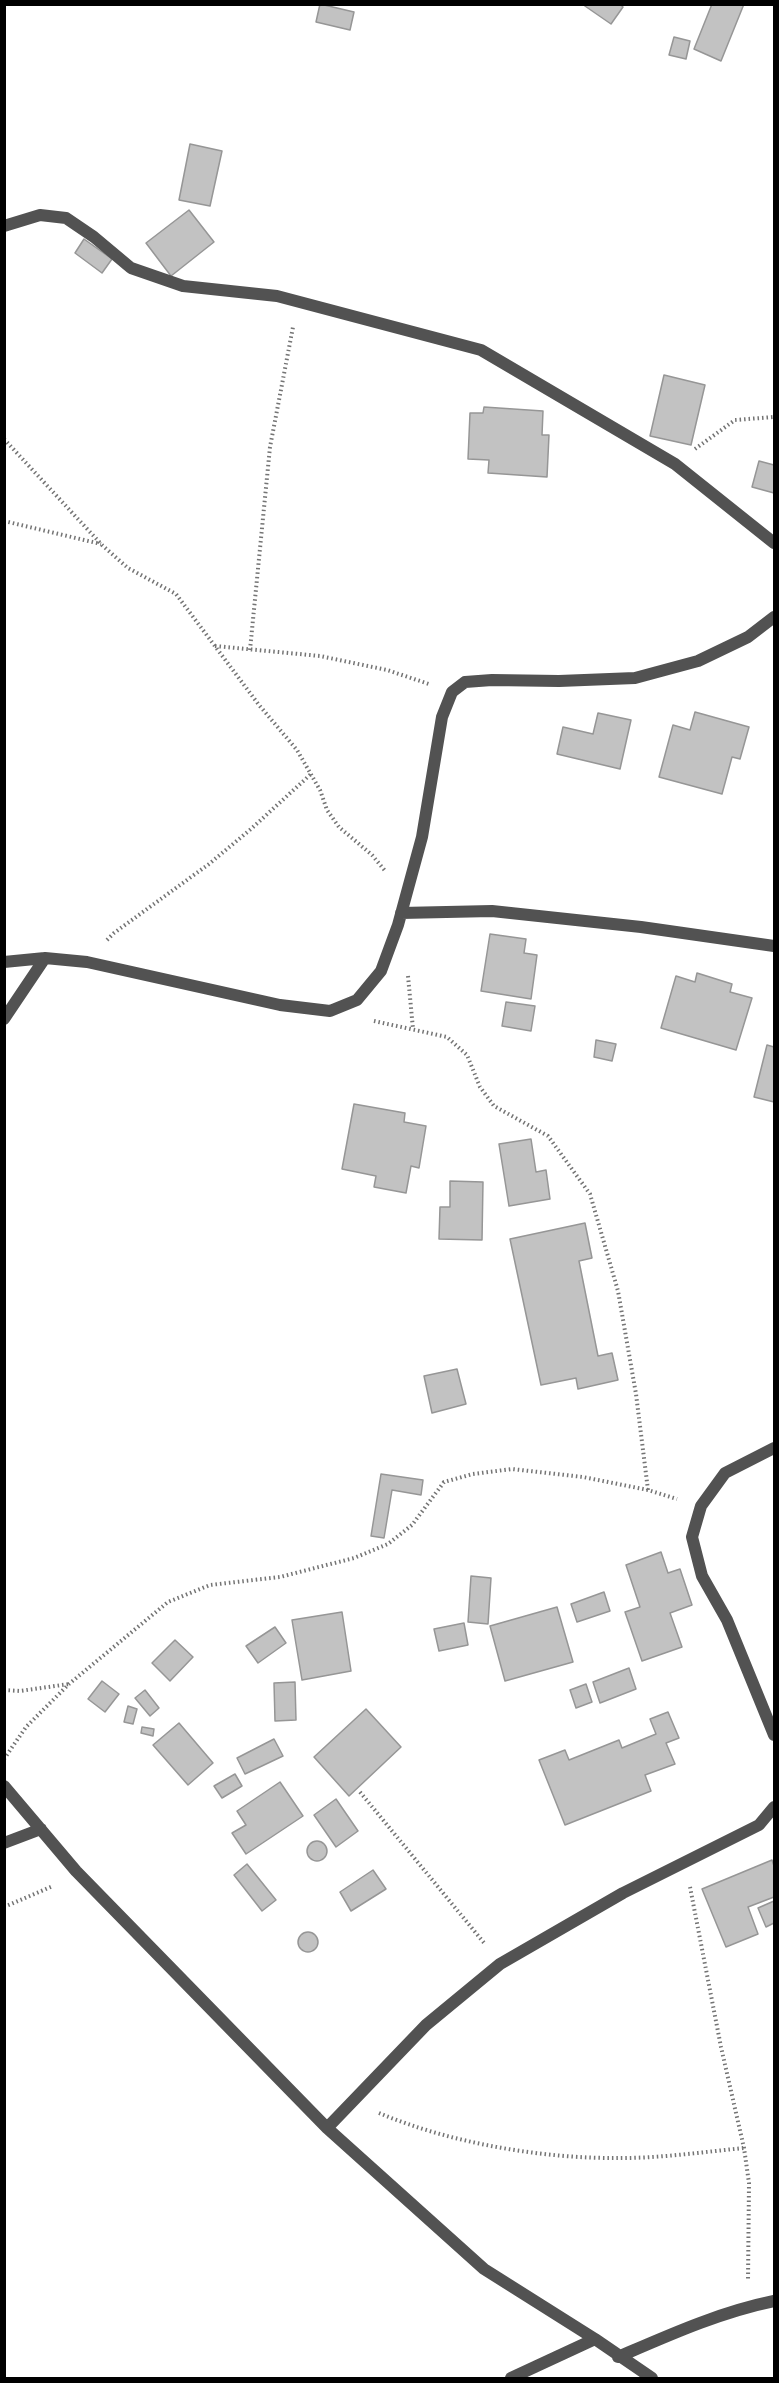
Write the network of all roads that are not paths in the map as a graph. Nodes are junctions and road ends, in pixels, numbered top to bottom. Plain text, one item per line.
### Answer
1 (4, 226) edge
2 (774, 543) edge
3 (774, 616) edge
4 (401, 913) junction
5 (774, 946) edge
6 (45, 958) junction
7 (4, 962) edge
8 (4, 1019) edge
9 (774, 1448) edge
10 (774, 1735) edge
11 (4, 1786) edge
12 (774, 1807) edge
13 (41, 1829) junction
14 (4, 1843) edge
15 (327, 2128) junction
16 (774, 2301) edge
17 (595, 2339) junction
18 (618, 2357) junction
19 (511, 2379) edge
20 (652, 2379) edge

1 - 2 street
3 - 4 street
4 - 5 street
4 - 6 street
6 - 7 street
6 - 8 street
9 - 10 street
11 - 13 street
12 - 15 street
13 - 14 street
13 - 15 street
15 - 17 street
16 - 18 street
17 - 18 street
17 - 19 street
18 - 20 street

